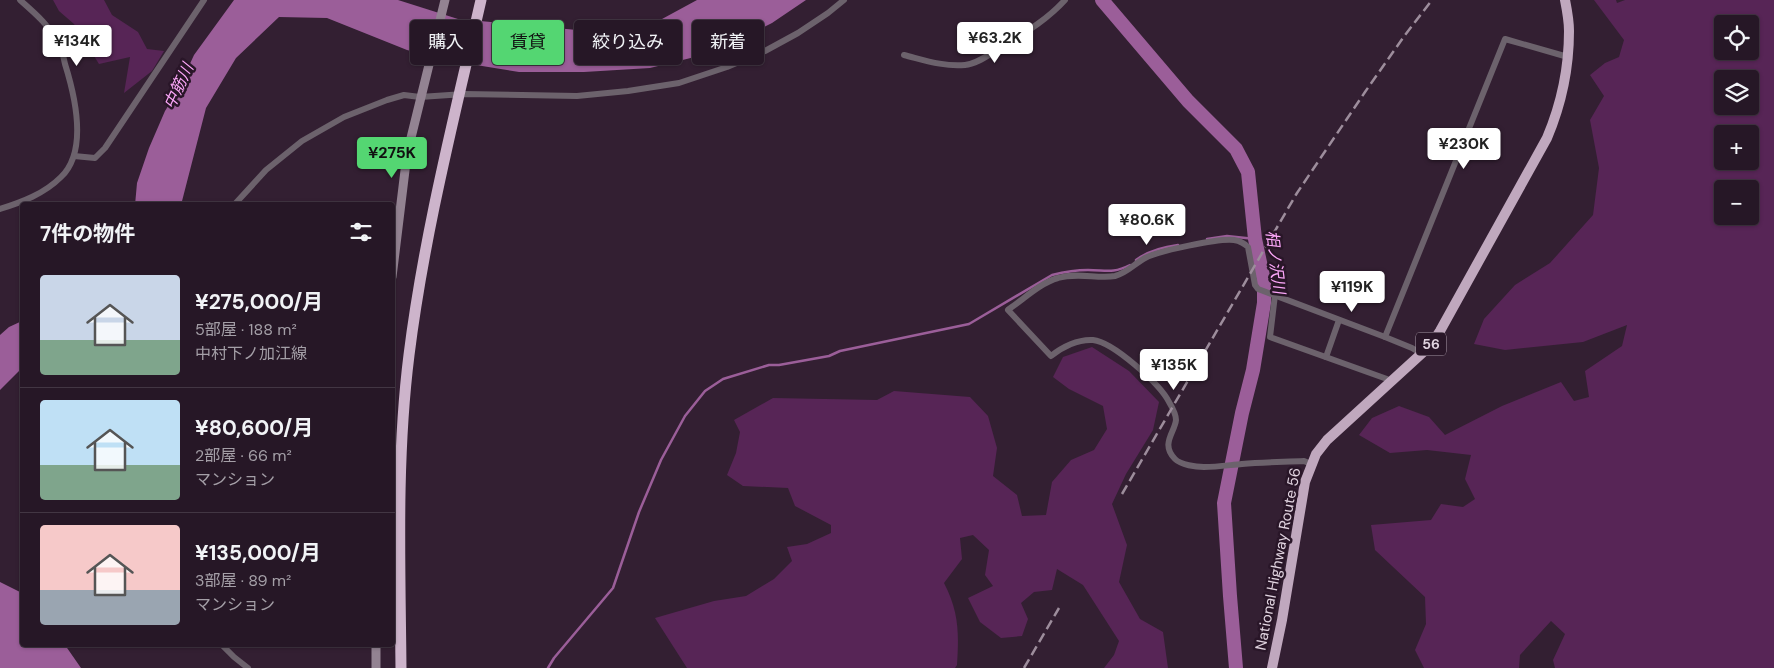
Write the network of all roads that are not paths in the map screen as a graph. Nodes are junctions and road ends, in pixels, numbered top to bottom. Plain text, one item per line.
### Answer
1 (20, 0) edge
2 (204, 0) edge
3 (444, 0) edge
4 (481, 0) edge
5 (844, 0) edge
6 (1065, 0) edge
7 (1566, 0) edge
8 (904, 55) dead end
9 (1568, 57) junction
10 (420, 97) junction
11 (74, 156) junction
12 (237, 202) edge
13 (0, 209) edge
14 (395, 254) edge
15 (1272, 295) junction
16 (1339, 320) junction
17 (1385, 337) junction
18 (1422, 354) junction
19 (1326, 357) junction
20 (1390, 383) junction
21 (1311, 464) junction
22 (224, 647) edge
23 (376, 647) edge
24 (248, 668) edge
25 (376, 668) edge
26 (401, 668) edge
27 (1272, 668) edge

1 - 11 street
2 - 11 street
3 - 10 main road
4 - 26 highway, bridge
5 - 10 street
6 - 8 street
7 - 9 highway, National Highway Route 56 / 56
9 - 17 street
9 - 18 highway, National Highway Route 56 / 56
10 - 12 street
10 - 14 main road
11 - 13 street
15 - 16 street
15 - 19 street
15 - 21 street
16 - 17 street
16 - 19 street
17 - 18 street
18 - 20 highway, National Highway Route 56 / 56
19 - 20 street
20 - 21 highway, National Highway Route 56 / 56
21 - 27 highway, National Highway Route 56 / 56
22 - 24 street
23 - 25 main road

